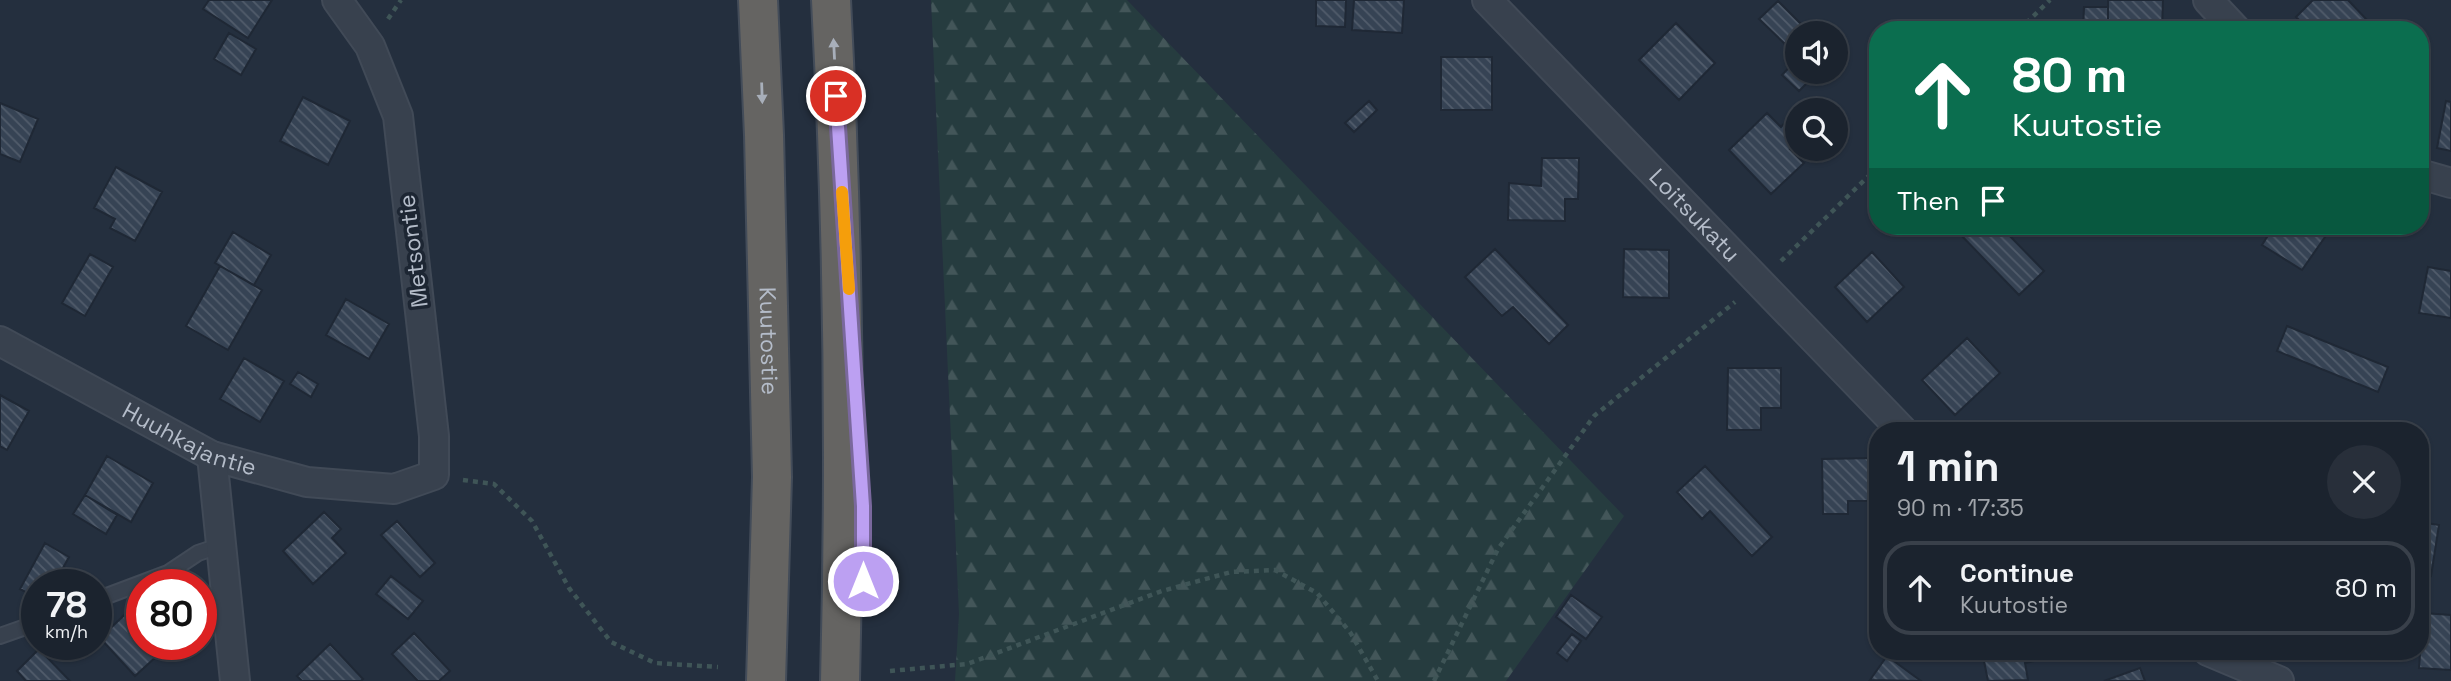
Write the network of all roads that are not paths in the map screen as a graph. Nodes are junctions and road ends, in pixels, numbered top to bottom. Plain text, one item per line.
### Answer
1 (337, 0) edge
2 (758, 0) edge
3 (831, 0) edge
4 (1487, 0) edge
5 (2208, 0) edge
6 (2228, 21) edge
7 (764, 135) junction
8 (839, 144) junction
9 (2429, 177) edge
10 (2451, 183) edge
11 (0, 341) edge
12 (1894, 422) edge
13 (212, 456) junction
14 (394, 489) joint
15 (222, 545) junction
16 (112, 594) edge
17 (21, 629) edge
18 (0, 636) edge
19 (2229, 660) edge
20 (730, 674) edge
21 (876, 676) edge
22 (235, 681) edge
23 (766, 681) edge
24 (840, 681) edge
25 (2279, 681) edge

1 - 14 street, Metsontie
2 -> 7 highway, Kuutostie
8 -> 3 highway
4 - 12 street, Loitsukatu
5 - 6 street
7 - 20 highway
7 - 23 highway, Kuutostie
8 - 21 highway
8 - 24 highway
9 - 10 street
11 - 13 street, Huuhkajantie
13 - 14 street, Huuhkajantie
13 - 15 street
15 - 16 lane
15 - 22 street
17 - 18 lane
19 - 25 street

